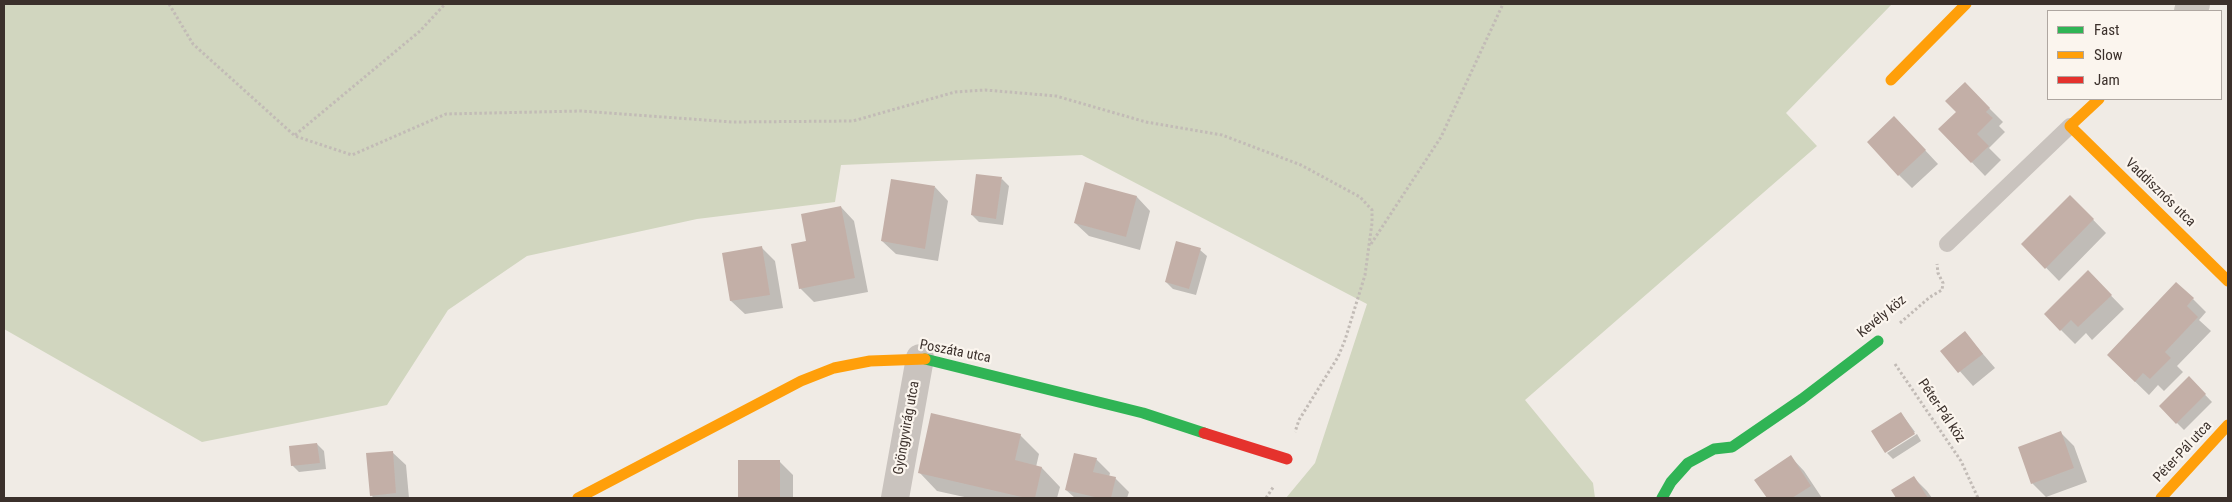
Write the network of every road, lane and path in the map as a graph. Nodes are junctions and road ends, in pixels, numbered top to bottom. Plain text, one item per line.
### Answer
1 (169, 4) edge
2 (445, 4) edge
3 (1504, 4) edge
4 (1966, 4) edge
5 (1891, 80) dead end
6 (2097, 100) edge
7 (2070, 126) junction
8 (295, 136) junction
9 (1947, 244) joint
10 (1370, 245) junction
11 (2228, 281) edge
12 (1878, 341) junction
13 (920, 358) junction
14 (2228, 425) edge
15 (1287, 459) joint
16 (578, 498) edge
17 (895, 498) edge
18 (1662, 498) edge
19 (1978, 498) edge
20 (2161, 498) edge

1 - 8 path
2 - 8 path
3 - 10 path
4 - 5 street
6 - 7 street
7 - 9 lane
7 - 11 street, Vaddisznós utca
8 - 10 path
9 - 12 path, Kevély köz
10 - 15 path
12 - 18 street, Kevély köz
12 - 19 path, Péter-Pál köz
13 - 15 street, Poszáta utca
13 - 16 street, Poszáta utca
13 - 17 street, Gyöngyvirág utca
14 - 20 street, Péter-Pál utca

